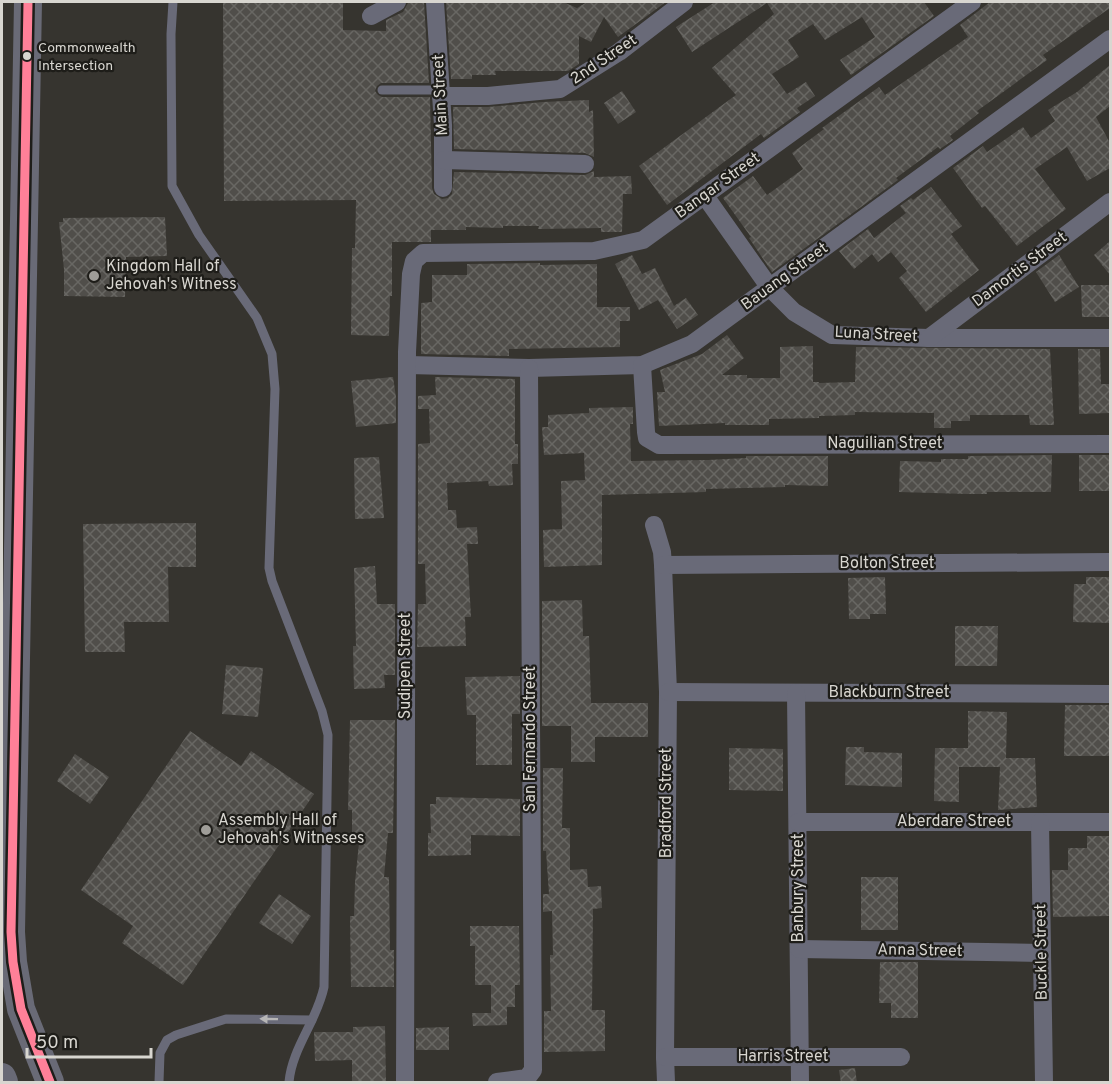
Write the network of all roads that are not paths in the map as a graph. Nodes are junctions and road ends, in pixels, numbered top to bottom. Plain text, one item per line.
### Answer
1 (28, 2) edge
2 (173, 2) edge
3 (397, 2) edge
4 (435, 2) edge
5 (684, 2) edge
6 (972, 2) edge
7 (370, 16) dead end
8 (1110, 39) edge
9 (382, 90) dead end
10 (441, 93) junction
11 (444, 160) junction
12 (585, 164) dead end
13 (443, 188) dead end
14 (705, 196) junction
15 (1110, 202) edge
16 (423, 253) joint
17 (770, 288) junction
18 (929, 338) junction
19 (1110, 338) edge
20 (408, 365) junction
21 (642, 365) junction
22 (530, 368) junction
23 (1110, 444) edge
24 (654, 525) dead end
25 (1110, 562) edge
26 (663, 565) junction
27 (668, 693) junction
28 (796, 693) junction
29 (1110, 694) edge
30 (798, 822) junction
31 (1040, 822) junction
32 (1110, 822) edge
33 (6, 932) edge
34 (799, 949) junction
35 (1042, 953) junction
36 (312, 1020) junction
37 (665, 1057) junction
38 (800, 1057) junction
39 (901, 1057) dead end
40 (2, 1077) edge
41 (4, 1083) edge
42 (50, 1083) edge
43 (159, 1083) edge
44 (289, 1083) edge
45 (405, 1083) edge
46 (497, 1083) edge
47 (666, 1083) edge
48 (800, 1083) edge
49 (1044, 1083) edge

1 - 33 main road
2 - 36 lane
3 - 7 street
4 - 10 street, Main Street
5 - 10 street, 2nd Street
6 - 14 street, Bangar Street
8 - 17 street, Bauang Street
9 - 10 lane
10 - 11 street, Main Street
11 - 12 street
11 - 13 street, Main Street
14 - 16 street, Bangar Street
14 - 17 street, Luna Street
15 - 18 street, Damortis Street
16 - 20 street, Sudipen Street
17 - 18 street, Luna Street
17 - 21 street, Bauang Street
18 - 19 street, Luna Street
20 - 22 street, Bauang Street
20 - 45 street, Sudipen Street
21 - 22 street, Bauang Street
21 - 23 street, Naguilian Street
22 - 46 street, San Fernando Street
24 - 26 street, Bradford Street
25 - 26 street, Bolton Street
26 - 27 street, Bradford Street
27 - 28 street, Blackburn Street
27 - 37 street, Bradford Street
28 - 29 street, Blackburn Street
28 - 30 street, Banbury Street
30 - 31 street, Aberdare Street
30 - 34 street, Banbury Street
31 - 32 street, Aberdare Street
31 - 35 street, Buckle Street
33 - 42 main road
34 - 35 street, Anna Street
34 - 38 street, Banbury Street
35 - 49 street, Buckle Street
36 -> 43 lane
36 - 44 lane
37 - 38 street, Harris Street
37 - 47 street, Bradford Street
38 - 39 street, Harris Street
38 - 48 street, Banbury Street
40 - 41 main road

